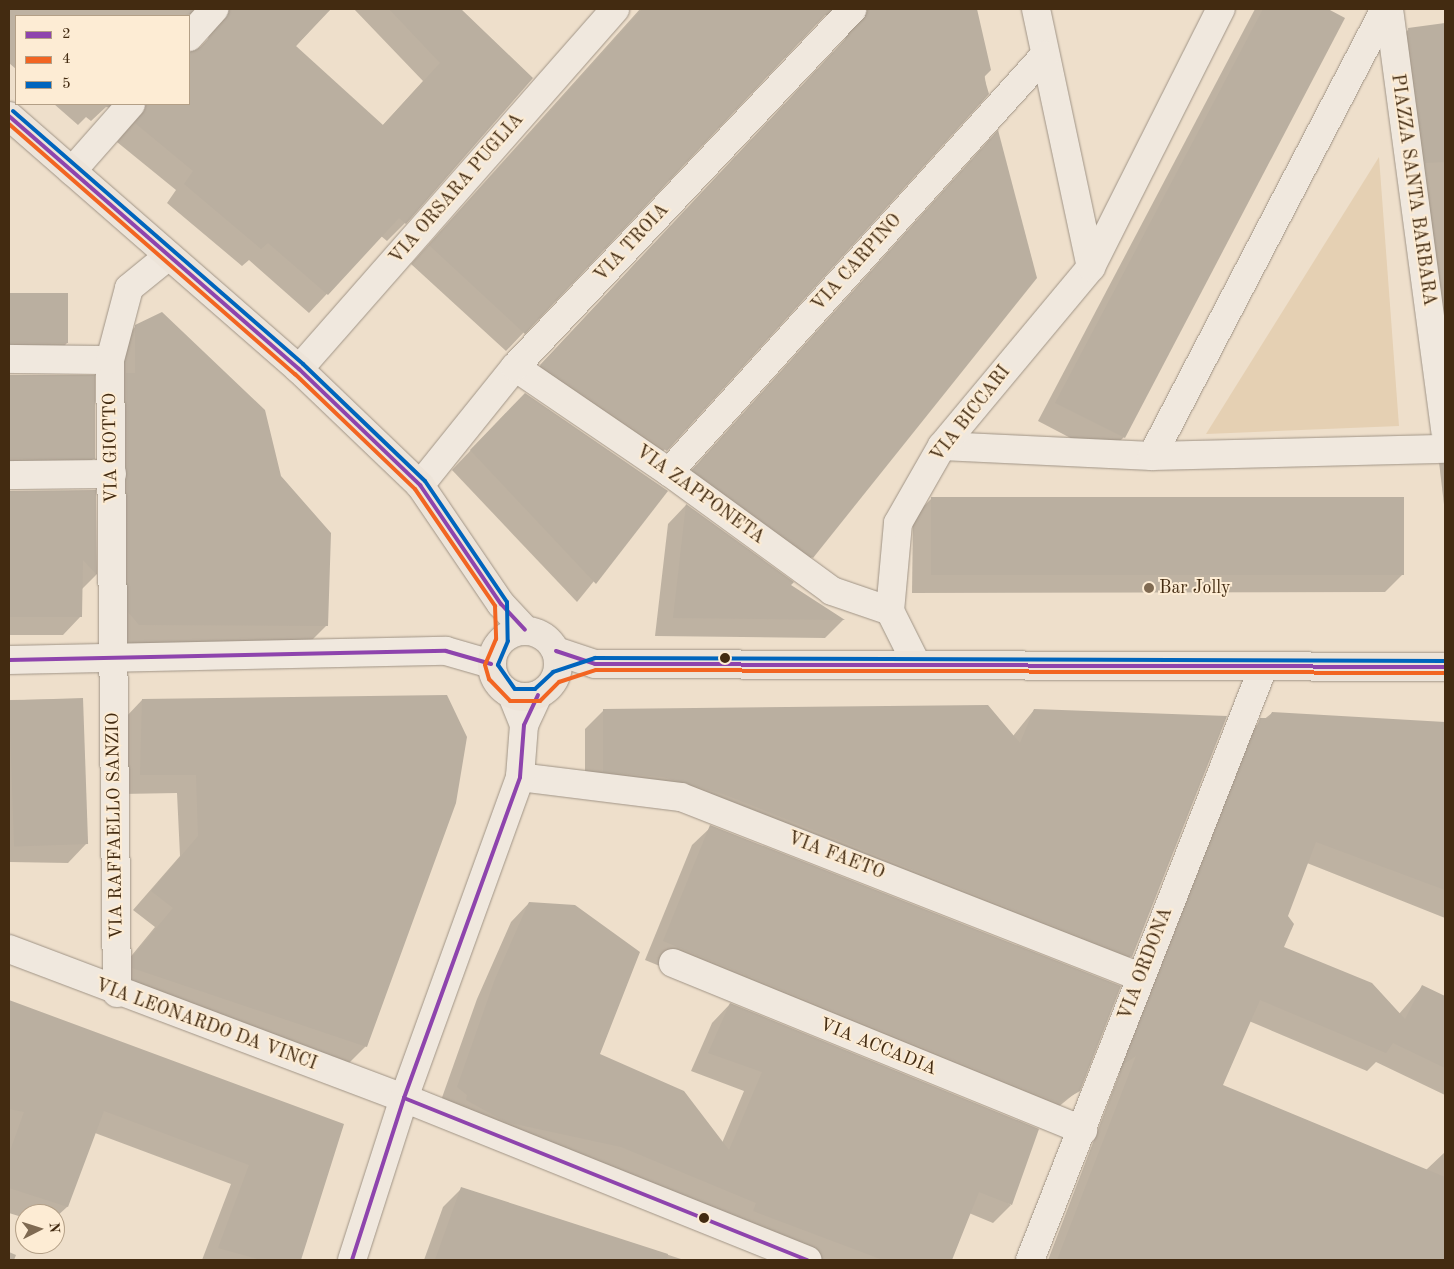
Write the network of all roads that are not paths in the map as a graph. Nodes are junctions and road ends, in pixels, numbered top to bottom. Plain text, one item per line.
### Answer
1 (214, 9) edge
2 (615, 9) edge
3 (852, 9) edge
4 (1036, 9) edge
5 (1221, 9) edge
6 (1387, 9) edge
7 (190, 37) edge
8 (1045, 54) junction
9 (130, 105) edge
10 (9, 116) edge
11 (72, 171) junction
12 (167, 256) junction
13 (1091, 267) junction
14 (9, 359) edge
15 (110, 360) junction
16 (515, 367) junction
17 (300, 368) junction
18 (1445, 431) edge
19 (942, 446) junction
20 (1445, 449) edge
21 (1152, 456) junction
22 (669, 472) junction
23 (112, 474) junction
24 (9, 475) edge
25 (420, 485) junction
26 (890, 611) junction
27 (506, 644) junction
28 (9, 660) edge
29 (113, 660) junction
30 (917, 666) junction
31 (1445, 667) edge
32 (1263, 668) junction
33 (540, 679) junction
34 (520, 777) junction
35 (9, 949) edge
36 (673, 963) dead end
37 (1141, 977) junction
38 (116, 993) junction
39 (404, 1098) junction
40 (1083, 1130) junction
41 (352, 1260) edge
42 (808, 1260) edge
43 (1030, 1260) edge

1 - 7 street
2 - 17 street, VIA ORSARA PUGLIA
3 - 16 street, VIA TROIA
4 - 8 street
5 - 13 street, VIA BICCARI
6 - 18 street, PIAZZA SANTA BARBARA
6 - 21 street
8 - 13 street
8 - 22 street, VIA CARPINO
9 - 11 street
10 - 11 main road
11 - 12 main road
12 - 15 street, VIA GIOTTO
12 - 17 main road
13 - 19 street, VIA BICCARI
14 - 15 street
15 - 23 street, VIA GIOTTO
16 - 22 street, VIA ZAPPONETA
16 - 25 street, VIA TROIA
17 - 25 main road
19 - 21 street
19 - 26 street, VIA BICCARI
20 - 21 street
22 - 26 street, VIA ZAPPONETA
23 - 24 street
23 - 29 street, VIA GIOTTO
25 - 27 main road
26 - 30 street
27 - 29 street
27 - 33 main road
27 - 33 main road
28 - 29 street
29 - 38 street, VIA RAFFAELLO SANZIO
30 - 32 main road
30 - 33 main road
31 - 32 main road
32 - 37 street, VIA ORDONA
33 - 34 street
34 - 37 street, VIA FAETO
34 - 39 street
35 - 38 street, VIA LEONARDO DA VINCI
36 - 40 street, VIA ACCADIA
37 - 40 street, VIA ORDONA
38 - 39 street, VIA LEONARDO DA VINCI
39 - 41 street
39 - 42 street, VIA LEONARDO DA VINCI
40 - 43 street, VIA ORDONA

